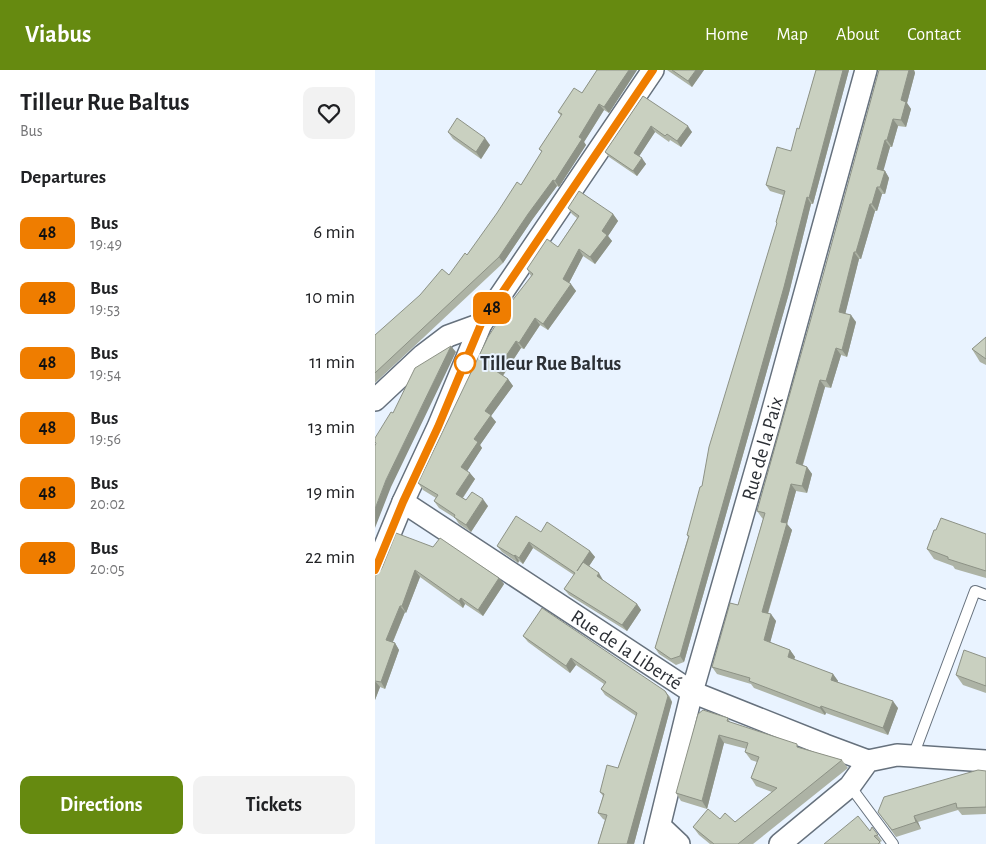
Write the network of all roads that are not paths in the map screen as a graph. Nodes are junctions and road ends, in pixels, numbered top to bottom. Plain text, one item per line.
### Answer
1 (653, 70) edge
2 (866, 70) edge
3 (481, 324) junction
4 (375, 400) edge
5 (403, 502) junction
6 (375, 570) edge
7 (986, 595) edge
8 (692, 692) junction
9 (913, 756) junction
10 (868, 761) junction
11 (986, 761) edge
12 (850, 786) junction
13 (658, 835) edge
14 (679, 844) edge
15 (780, 844) edge
16 (893, 844) edge

1 - 3 street
2 - 8 street, Rue de la Paix
3 - 4 street
3 - 5 street
5 - 6 street
5 - 8 street, Rue de la Liberté
7 - 9 lane
8 - 10 street, Rue de la Liberté
8 - 13 street, Rue de la Paix
9 - 10 street
9 - 11 street
10 - 12 street
12 - 15 street
12 - 16 lane
13 - 14 street, Rue de la Paix

